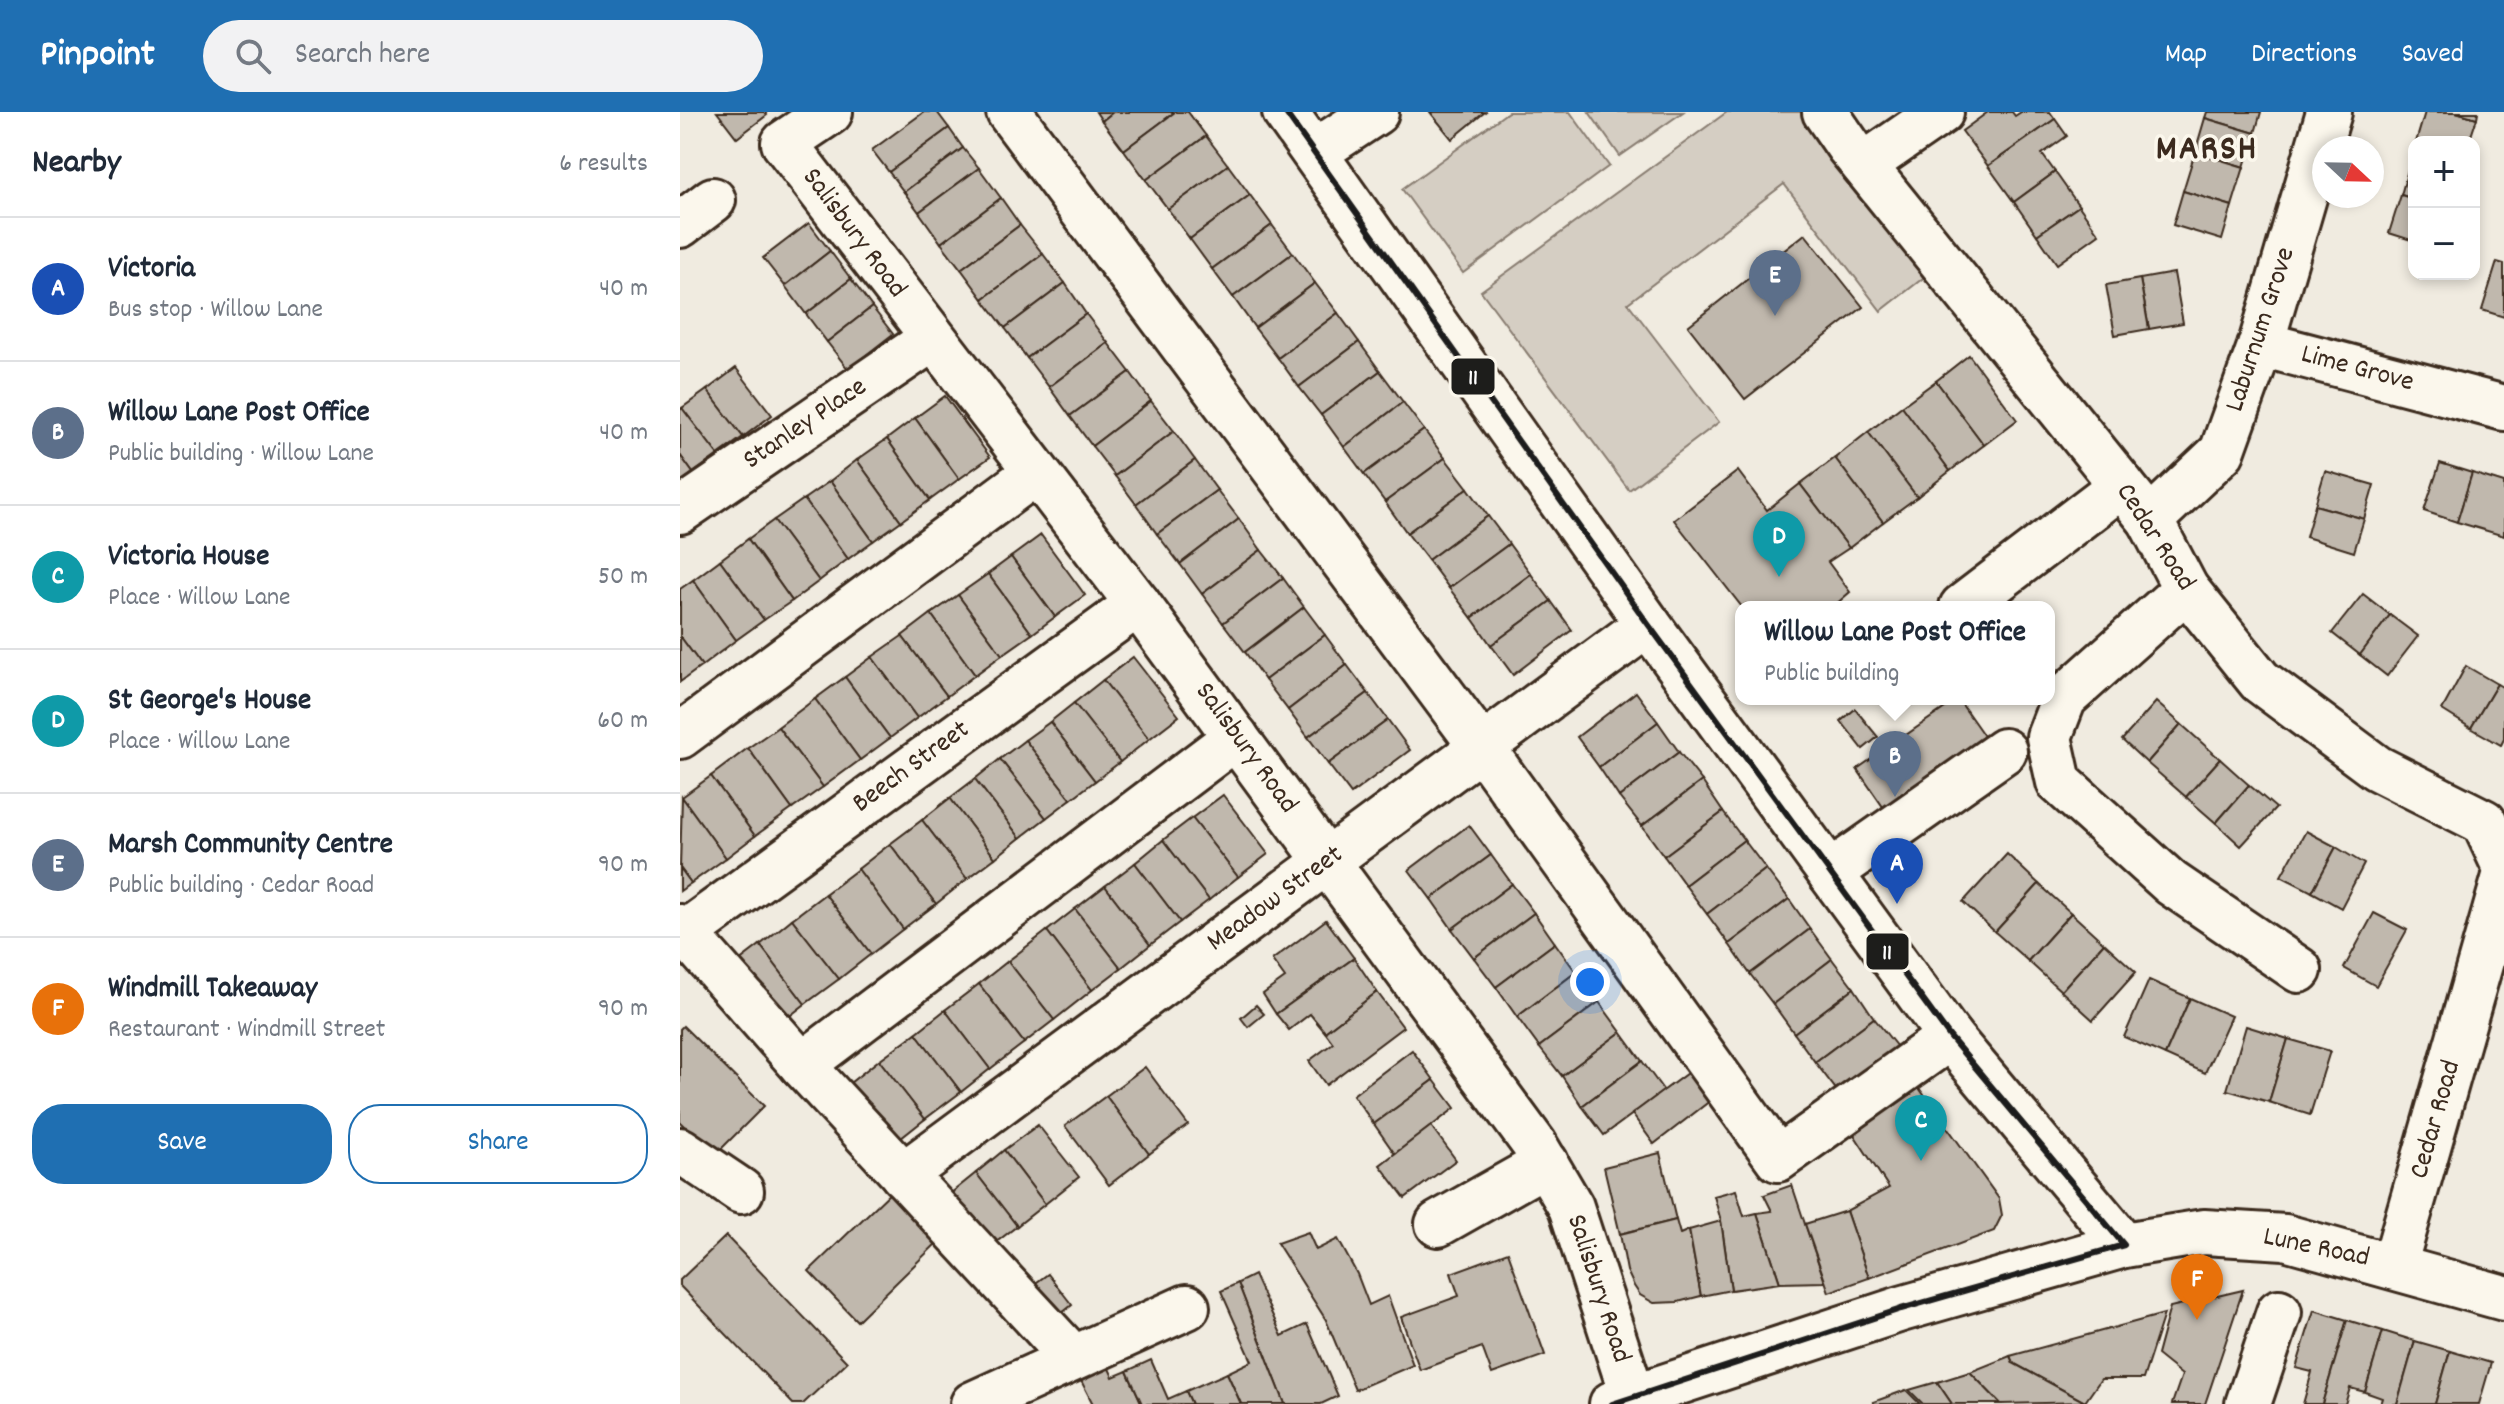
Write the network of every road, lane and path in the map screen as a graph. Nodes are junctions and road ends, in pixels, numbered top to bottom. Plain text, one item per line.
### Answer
1 (830, 112) edge
2 (1009, 112) edge
3 (1285, 112) edge
4 (1376, 112) edge
5 (1825, 112) edge
6 (1941, 112) edge
7 (2329, 112) edge
8 (1315, 152) junction
9 (1864, 165) junction
10 (932, 339) junction
11 (2261, 344) junction
12 (2504, 408) edge
13 (1036, 472) junction
14 (2122, 485) junction
15 (680, 511) edge
16 (2150, 520) junction
17 (2186, 589) junction
18 (1970, 601) edge
19 (1138, 604) junction
20 (1648, 624) junction
21 (680, 736) edge
22 (1236, 737) junction
23 (1481, 746) junction
24 (2004, 751) dead end
25 (1327, 862) junction
26 (2504, 865) edge
27 (1830, 873) junction
28 (2504, 880) edge
29 (683, 930) edge
30 (2299, 970) dead end
31 (1950, 1037) junction
32 (802, 1065) junction
33 (680, 1150) edge
34 (1546, 1163) junction
35 (903, 1175) junction
36 (741, 1191) dead end
37 (1438, 1224) dead end
38 (2124, 1245) junction
39 (2394, 1266) junction
40 (2504, 1298) edge
41 (1187, 1307) dead end
42 (2279, 1312) dead end
43 (1073, 1358) junction
44 (1650, 1397) edge
45 (973, 1404) edge
46 (2248, 1404) edge

1 - 10 street, Salisbury Road
2 - 23 street
3 - 8 street
4 - 8 street
5 - 9 street, Cedar Road
6 - 9 street
7 - 11 street, Laburnum Grove
8 - 20 street
9 - 14 street, Cedar Road
10 - 13 street, Salisbury Road
10 - 15 street, Stanley Place
11 - 12 street, Lime Grove
11 - 16 street, Laburnum Grove
13 - 19 street, Salisbury Road
13 - 21 street
14 - 16 street, Cedar Road
14 - 18 street
16 - 17 street, Cedar Road
17 - 26 street, Cedar Road
17 - 30 street
19 - 22 street, Salisbury Road
19 - 29 street, Beech Street
20 - 23 street, Meadow Street
20 - 27 street
22 - 25 street, Salisbury Road
22 - 32 street
23 - 25 street, Meadow Street
23 - 31 street
24 - 27 street
25 - 34 street, Salisbury Road
25 - 35 street, Meadow Street
27 - 31 street
28 - 39 street, Cedar Road
29 - 32 street
31 - 38 street
32 - 35 street
33 - 36 street
34 - 37 street
34 - 44 street, Salisbury Road
35 - 43 street
38 - 39 street, Lune Road
38 - 44 street, Lune Road
39 - 40 street, Lune Road
41 - 43 street
42 - 46 street
43 - 45 street

